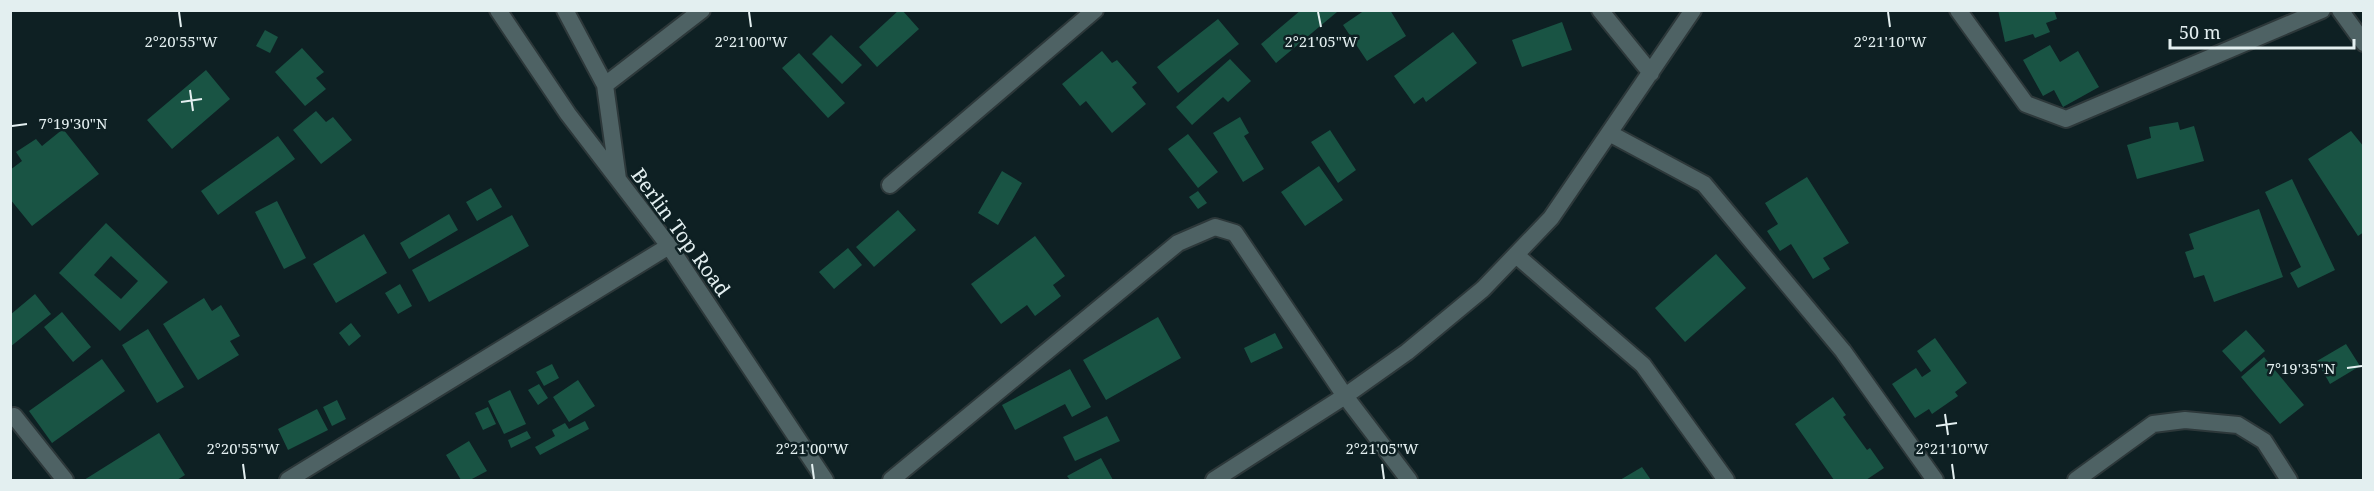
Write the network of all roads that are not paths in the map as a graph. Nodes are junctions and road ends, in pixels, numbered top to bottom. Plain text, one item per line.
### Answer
1 (498, 10) edge
2 (565, 10) edge
3 (702, 10) edge
4 (1095, 10) edge
5 (1600, 10) edge
6 (1693, 10) edge
7 (1958, 10) edge
8 (2322, 10) edge
9 (2340, 10) edge
10 (2364, 44) edge
11 (1651, 73) junction
12 (605, 85) junction
13 (1609, 133) junction
14 (618, 180) junction
15 (890, 185) dead end
16 (669, 246) junction
17 (1516, 255) junction
18 (1345, 396) junction
19 (14, 416) dead end
20 (65, 480) edge
21 (288, 480) edge
22 (825, 480) edge
23 (891, 480) edge
24 (1214, 480) edge
25 (1409, 480) edge
26 (1726, 480) edge
27 (1935, 480) edge
28 (2076, 480) edge
29 (2289, 480) edge

1 - 14 street, Berlin Top Road
2 - 12 street
3 - 12 street
4 - 15 street
5 - 11 street
6 - 11 street
7 - 8 street
9 - 10 street
11 - 13 street
12 - 14 street
13 - 17 street
13 - 27 street
14 - 16 street, Berlin Top Road
16 - 21 street
16 - 22 street, Berlin Top Road
17 - 18 street
17 - 26 street
18 - 23 street
18 - 24 street
18 - 25 street
19 - 20 street
28 - 29 street

